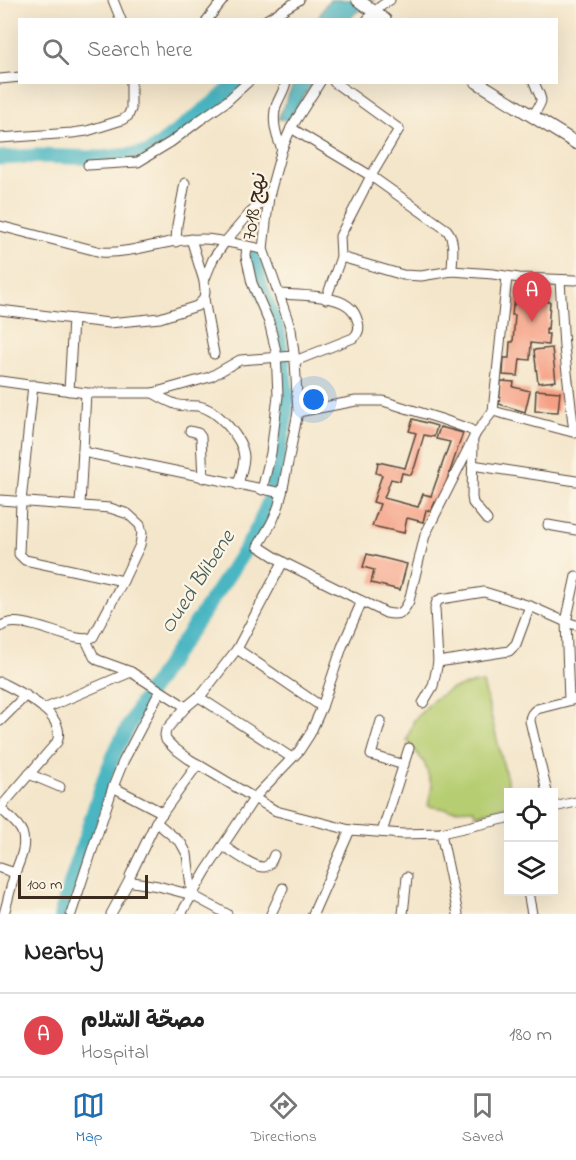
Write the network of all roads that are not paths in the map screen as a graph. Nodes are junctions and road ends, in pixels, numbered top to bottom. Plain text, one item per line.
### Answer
1 (113, 0) edge
2 (223, 0) edge
3 (299, 0) edge
4 (390, 0) edge
5 (370, 12) edge
6 (120, 18) edge
7 (209, 18) edge
8 (269, 18) edge
9 (18, 77) edge
10 (0, 79) edge
11 (130, 84) edge
12 (246, 84) edge
13 (285, 84) edge
14 (319, 84) edge
15 (337, 84) edge
16 (480, 84) edge
17 (535, 84) edge
18 (533, 116) junction
19 (291, 128) junction
20 (0, 138) edge
21 (576, 143) edge
22 (282, 149) junction
23 (88, 165) dead end
24 (371, 176) junction
25 (185, 183) dead end
26 (269, 196) junction
27 (0, 226) edge
28 (191, 239) junction
29 (176, 242) junction
30 (225, 242) junction
31 (247, 246) junction
32 (263, 249) junction
33 (341, 257) junction
34 (452, 271) junction
35 (507, 277) junction
36 (560, 280) junction
37 (576, 280) edge
38 (204, 281) junction
39 (280, 294) junction
40 (326, 298) junction
41 (204, 299) junction
42 (0, 309) edge
43 (73, 319) junction
44 (214, 354) dead end
45 (277, 357) junction
46 (294, 358) junction
47 (0, 381) edge
48 (33, 386) junction
49 (69, 391) junction
50 (86, 393) junction
51 (153, 393) junction
52 (493, 411) junction
53 (298, 412) junction
54 (190, 431) dead end
55 (575, 433) edge
56 (474, 436) junction
57 (83, 452) junction
58 (472, 465) junction
59 (203, 478) junction
60 (576, 481) edge
61 (238, 485) junction
62 (265, 490) junction
63 (280, 493) junction
64 (0, 500) edge
65 (21, 502) junction
66 (80, 505) junction
67 (487, 520) dead end
68 (548, 525) dead end
69 (576, 530) edge
70 (283, 562) junction
71 (576, 576) edge
72 (123, 581) junction
73 (362, 601) junction
74 (530, 606) junction
75 (571, 623) edge
76 (0, 627) edge
77 (86, 640) junction
78 (237, 649) junction
79 (438, 662) junction
80 (131, 672) junction
81 (0, 682) edge
82 (158, 690) junction
83 (26, 695) junction
84 (199, 697) junction
85 (573, 700) edge
86 (423, 703) dead end
87 (186, 707) junction
88 (322, 707) junction
89 (44, 709) junction
90 (0, 721) edge
91 (381, 721) dead end
92 (409, 748) dead end
93 (292, 758) junction
94 (198, 764) junction
95 (404, 765) junction
96 (29, 774) junction
97 (60, 787) dead end
98 (113, 787) junction
99 (546, 788) edge
100 (255, 797) junction
101 (576, 802) edge
102 (558, 806) edge
103 (163, 813) junction
104 (504, 819) edge
105 (156, 822) junction
106 (350, 830) junction
107 (382, 832) junction
108 (441, 833) junction
109 (223, 846) junction
110 (274, 855) dead end
111 (0, 868) edge
112 (15, 873) junction
113 (408, 877) dead end
114 (129, 879) junction
115 (283, 888) dead end
116 (192, 895) junction
117 (529, 896) edge
118 (4, 914) edge
119 (71, 914) edge
120 (111, 914) edge
121 (181, 914) edge
122 (227, 914) edge
123 (271, 914) edge
124 (313, 914) edge
125 (403, 914) edge
126 (458, 914) edge
127 (532, 914) edge

1 - 6 street
2 - 7 street
3 - 8 street
4 - 5 street
9 - 10 street
11 - 20 street
12 - 23 street
13 - 22 street
14 - 19 street, نهج 7018
15 - 24 street
16 - 18 main road
17 - 18 street
18 - 21 main road
19 - 22 street, نهج 7018
19 - 24 street
22 - 26 street, نهج 7018
24 - 33 street
24 - 34 street
25 - 29 street
26 - 30 street
26 - 32 street, نهج 7018
27 - 29 street
28 - 29 street
28 - 30 street
28 - 38 street
30 - 31 street
30 - 38 street
31 - 32 street
31 - 45 street
32 - 39 street, نهج 7018
33 - 34 street
33 - 40 street
34 - 35 street
35 - 36 street
35 - 52 street
36 - 37 street
36 - 55 street
38 - 41 street
39 - 40 street
39 - 46 street, نهج 7018
40 - 46 street
41 - 43 street
41 - 44 street
42 - 43 street
43 - 49 street
45 - 46 street
45 - 51 street
45 - 62 street
46 - 53 street, نهج 7018
47 - 48 street
48 - 49 street
48 - 65 street
49 - 50 street
50 - 51 street
50 - 57 street
51 - 61 street
52 - 55 street
52 - 56 street
53 - 56 street
53 - 63 street, نهج 7018
54 - 59 street
56 - 58 street
56 - 73 street
57 - 59 street
57 - 66 street
58 - 60 street
58 - 67 street
59 - 61 street
61 - 62 street
62 - 63 street
63 - 70 street, نهج 7018
64 - 65 street
65 - 66 street
65 - 72 street
66 - 72 street
68 - 69 street
70 - 73 street
70 - 78 street
71 - 75 street
72 - 77 street
73 - 88 street
74 - 75 street
74 - 79 street
74 - 79 street
75 - 85 street
76 - 77 street
77 - 80 street
78 - 84 street
78 - 88 street
79 - 86 street
80 - 82 street
80 - 89 street
81 - 83 street
82 - 87 street
82 - 98 street
83 - 89 street
83 - 90 street
84 - 87 street
84 - 93 street
85 - 99 street
87 - 94 street
88 - 93 street
89 - 96 street
91 - 95 street
92 - 95 street
93 - 100 street
94 - 100 street
94 - 103 street
95 - 107 street
96 - 97 street
96 - 112 street
98 - 103 street
98 - 119 street
100 - 106 street
100 - 109 street
101 - 102 street
103 - 105 street
104 - 108 street
105 - 114 street
105 - 116 street
106 - 107 street
106 - 124 street
107 - 108 street
108 - 126 street
109 - 110 street
109 - 116 street
111 - 112 street
112 - 118 street
113 - 125 street
114 - 116 street
114 - 120 street
115 - 123 street
116 - 121 street
116 - 122 street
117 - 127 street

